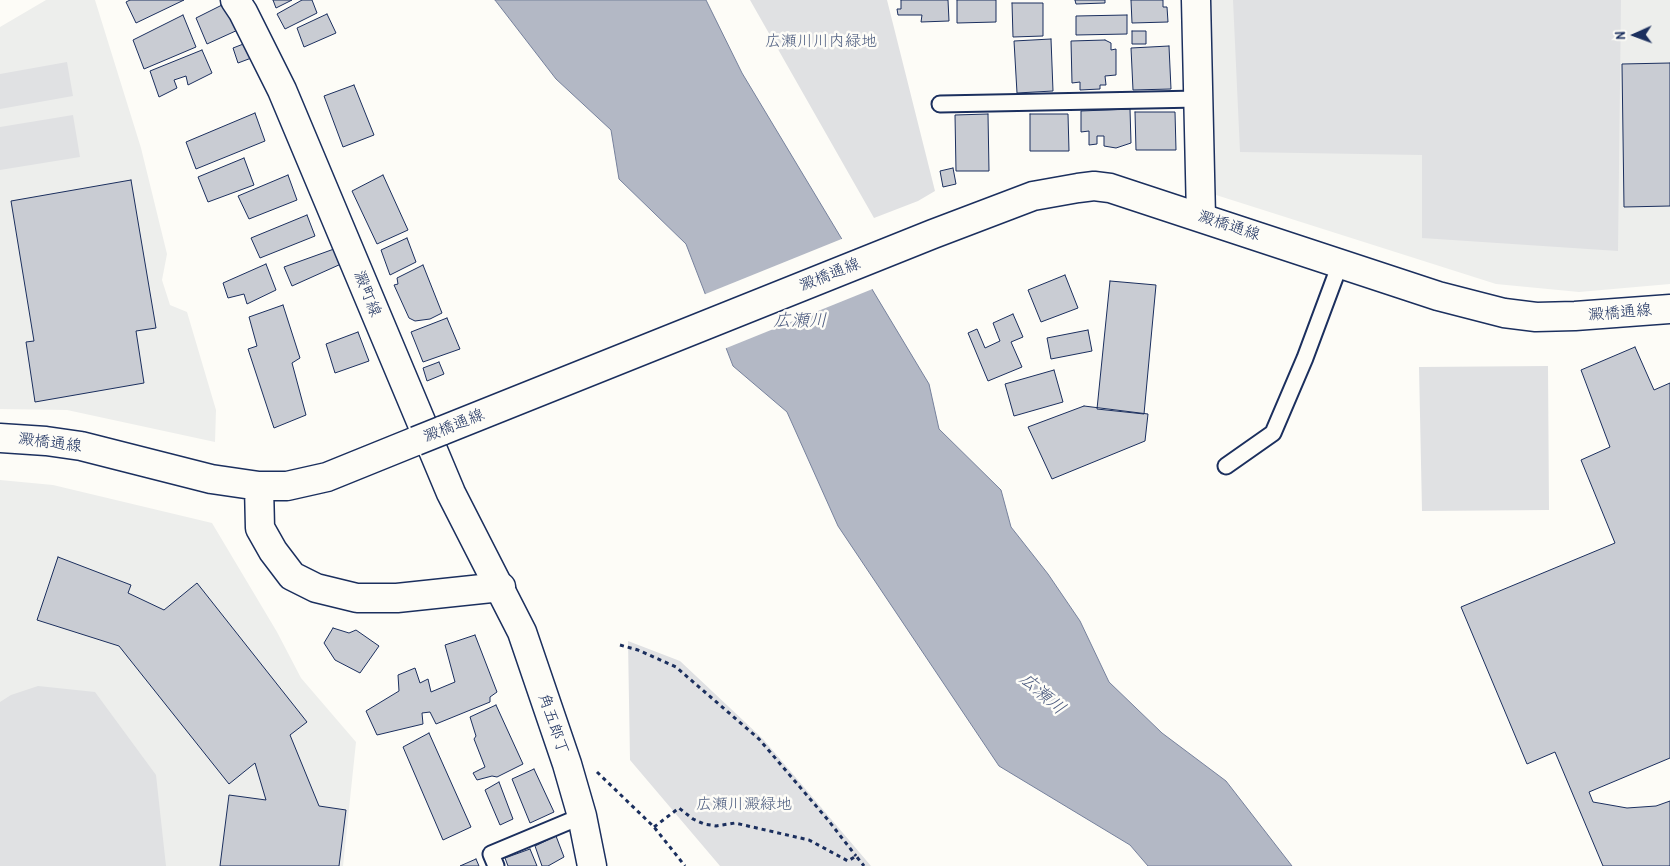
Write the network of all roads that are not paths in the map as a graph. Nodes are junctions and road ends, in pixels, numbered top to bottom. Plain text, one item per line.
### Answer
1 (235, 0) edge
2 (1196, 0) edge
3 (1199, 99) junction
4 (940, 104) dead end
5 (1201, 217) junction
6 (1340, 264) junction
7 (1670, 309) edge
8 (0, 438) edge
9 (1226, 466) dead end
10 (259, 486) junction
11 (501, 587) junction
12 (582, 816) junction
13 (496, 866) edge
14 (592, 866) edge

1 - 11 street, 澱町線
2 - 3 street
3 - 4 lane
3 - 5 street
5 - 6 street, 澱橋通線
5 - 10 street, 澱橋通線, bridge
6 - 7 street, 澱橋通線
6 - 9 lane
8 - 10 street, 澱橋通線
10 - 11 street
11 - 12 street, 角五郎丁
12 - 13 lane
12 - 14 street, 角五郎丁

